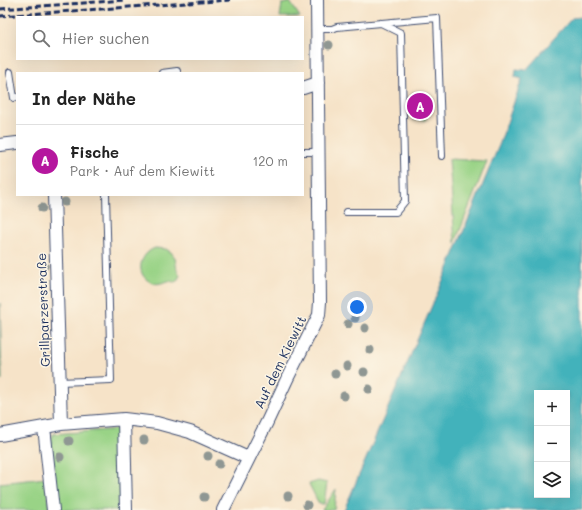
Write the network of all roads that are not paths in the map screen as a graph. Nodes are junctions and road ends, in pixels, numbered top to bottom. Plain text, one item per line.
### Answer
1 (317, 0) edge
2 (378, 22) junction
3 (317, 29) junction
4 (10, 72) dead end
5 (167, 72) edge
6 (177, 72) edge
7 (318, 83) junction
8 (304, 88) edge
9 (16, 97) edge
10 (16, 143) edge
11 (0, 145) edge
12 (304, 152) edge
13 (318, 152) junction
14 (442, 156) dead end
15 (54, 196) edge
16 (106, 196) edge
17 (346, 212) dead end
18 (59, 382) junction
19 (124, 419) junction
20 (60, 424) junction
21 (44, 427) junction
22 (0, 435) edge
23 (248, 458) junction
24 (53, 510) edge
25 (126, 510) edge
26 (223, 510) edge

1 - 3 street, Auf dem Kiewitt
2 - 3 lane
2 - 14 lane
2 - 17 lane
3 - 7 street, Auf dem Kiewitt
4 - 9 lane
5 - 6 lane
7 - 8 street
7 - 13 street, Auf dem Kiewitt
10 - 11 street
12 - 13 lane
13 - 23 street, Auf dem Kiewitt
15 - 18 street, Grillparzerstraße
16 - 18 lane
18 - 20 street, Grillparzerstraße
19 - 20 street
19 - 23 street
19 - 25 street
20 - 21 street
21 - 22 street
21 - 24 street
23 - 26 street, Auf dem Kiewitt

